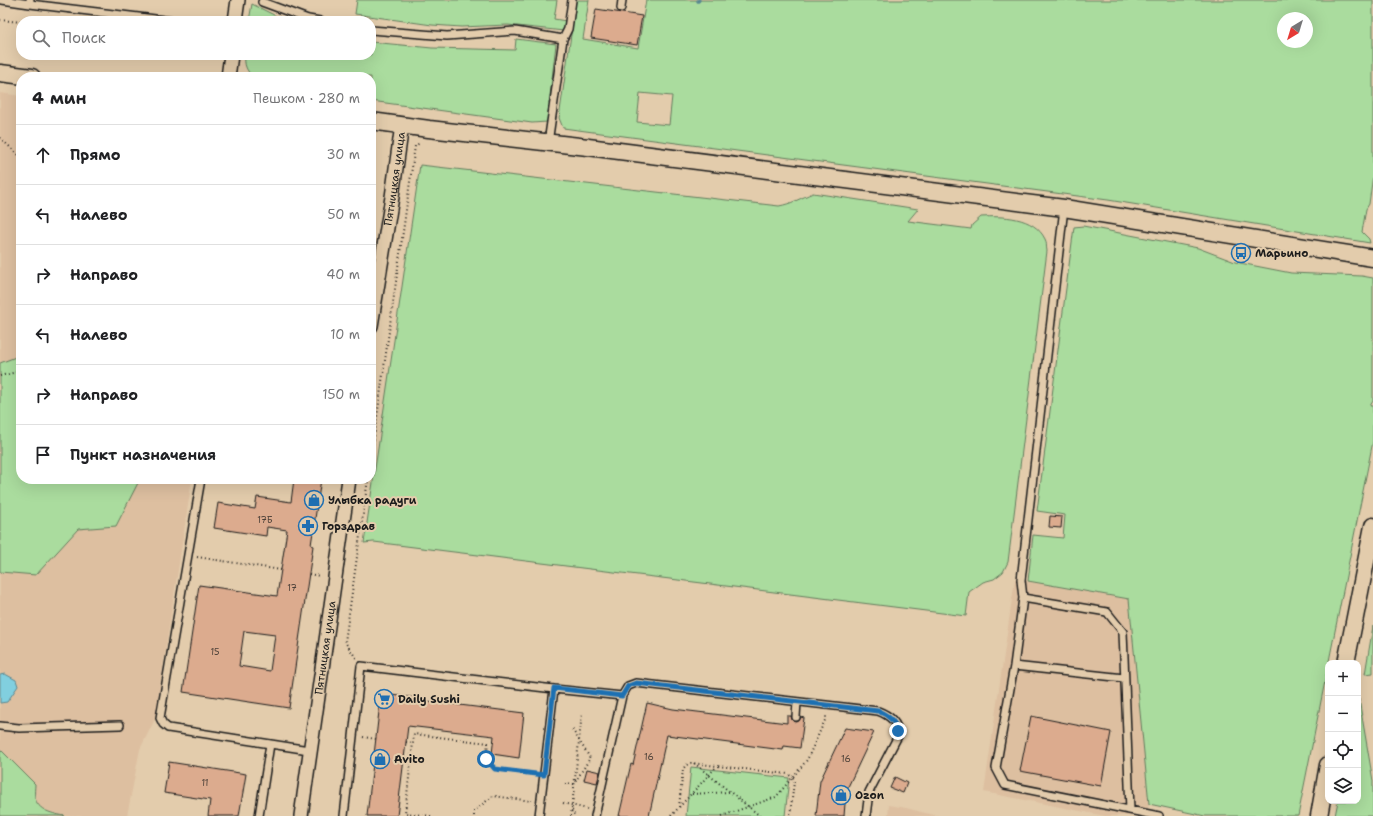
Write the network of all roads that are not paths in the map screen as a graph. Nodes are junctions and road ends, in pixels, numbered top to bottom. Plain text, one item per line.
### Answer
1 (5, 0) edge
2 (238, 0) edge
3 (572, 0) edge
4 (30, 2) edge
5 (262, 2) dead end
6 (135, 16) edge
7 (236, 16) edge
8 (300, 16) edge
9 (376, 30) edge
10 (563, 39) junction
11 (230, 60) edge
12 (229, 72) edge
13 (0, 73) edge
14 (16, 75) edge
15 (376, 122) edge
16 (402, 125) junction
17 (548, 143) junction
18 (1064, 208) junction
19 (1373, 258) edge
20 (376, 295) edge
21 (200, 484) edge
22 (348, 484) edge
23 (1372, 533) edge
24 (1023, 598) junction
25 (1347, 660) edge
26 (1014, 666) junction
27 (1124, 678) junction
28 (554, 688) junction
29 (622, 696) junction
30 (797, 702) junction
31 (796, 716) dead end
32 (120, 725) dead end
33 (0, 726) edge
34 (270, 744) junction
35 (309, 750) junction
36 (1327, 768) edge
37 (1130, 810) junction
38 (596, 813) edge
39 (259, 816) edge
40 (301, 816) edge
41 (344, 816) edge
42 (539, 816) edge
43 (866, 816) edge
44 (1159, 816) edge
45 (1319, 816) edge

1 - 4 lane
2 - 7 street
3 - 10 lane
4 - 6 lane
5 - 8 lane
9 - 10 lane
10 - 17 lane
11 - 12 street
13 - 14 street
15 - 16 street
16 - 17 street
16 - 20 street, Пятницкая улица
17 - 18 street
18 - 19 street
18 - 24 lane
21 - 34 lane
22 - 35 street, Пятницкая улица
23 - 25 street
24 - 26 lane
24 - 27 lane
26 - 27 lane
26 - 37 lane
27 - 37 lane
28 - 29 lane
28 - 41 lane
28 - 42 lane
29 - 30 lane
29 - 38 lane
30 - 31 lane
30 - 43 lane
32 - 33 lane
34 - 35 lane
34 - 39 lane
35 - 40 street, Пятницкая улица
36 - 45 street
37 - 44 lane

